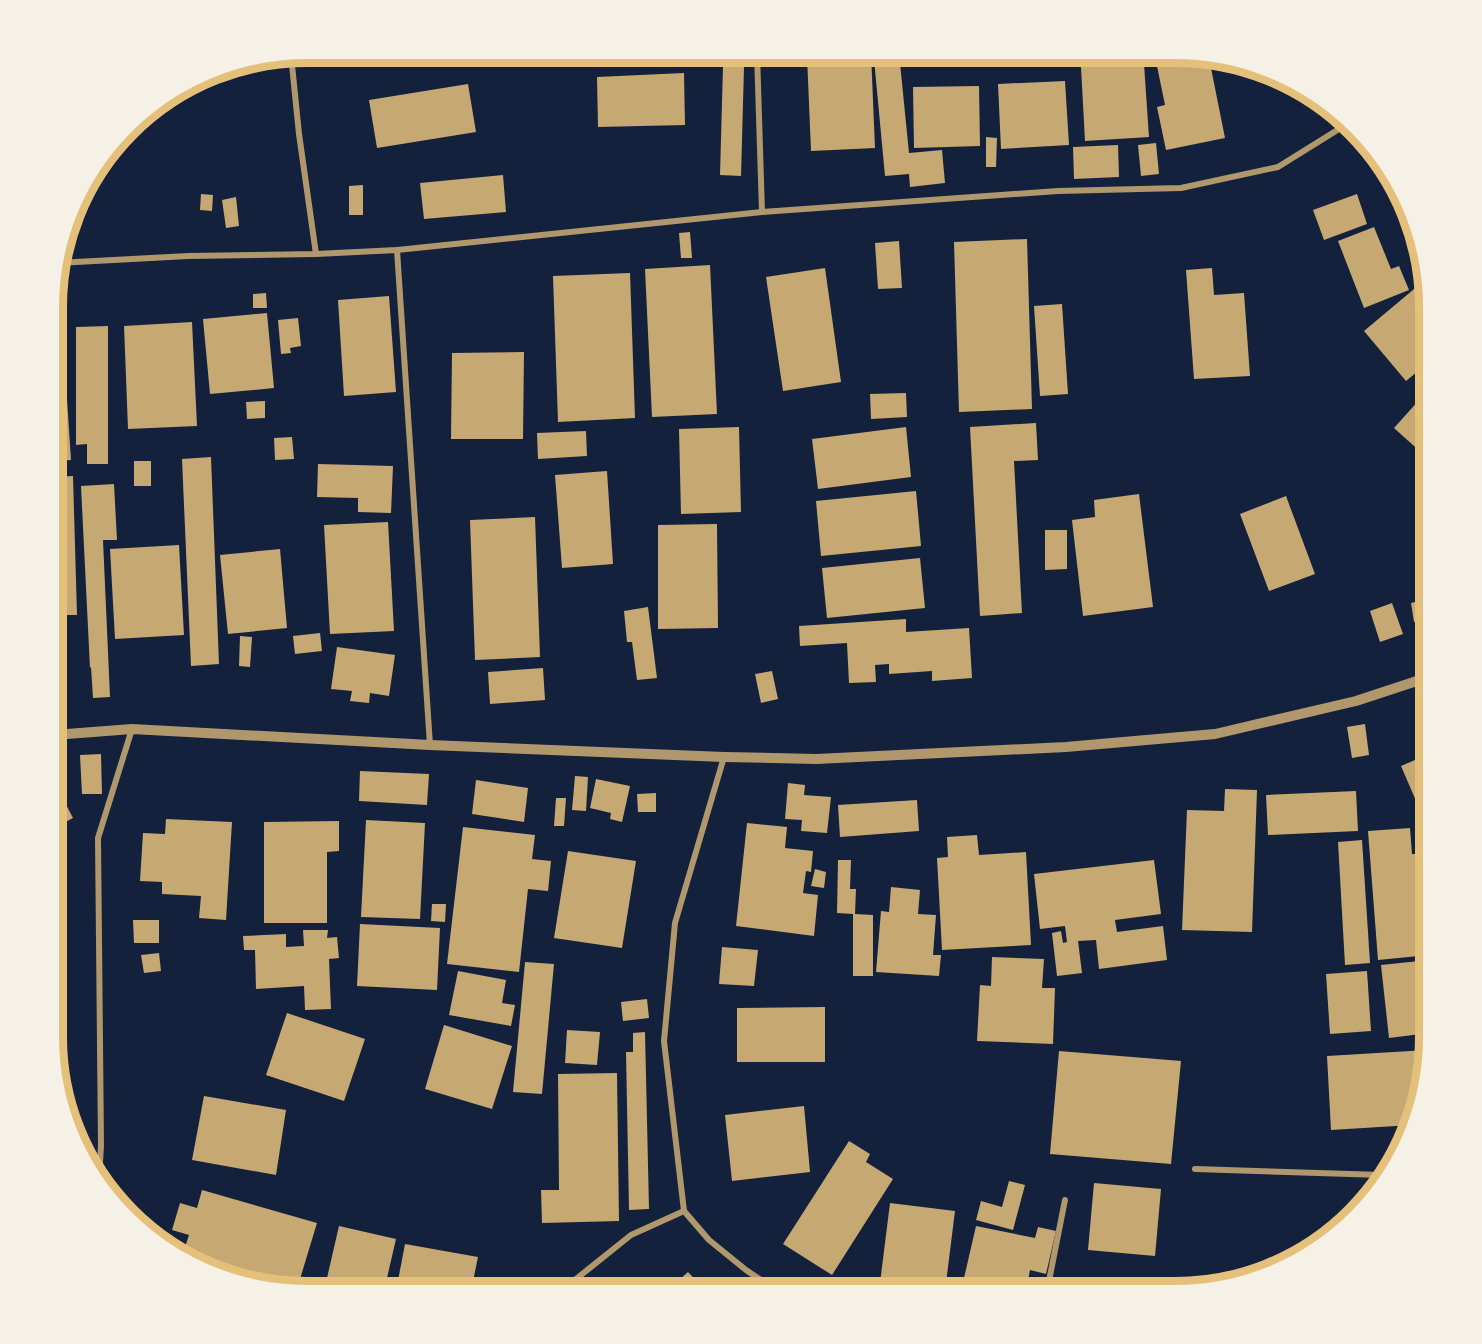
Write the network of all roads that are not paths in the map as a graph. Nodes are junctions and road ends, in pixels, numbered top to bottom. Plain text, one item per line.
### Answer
1 (757, 63) edge
2 (292, 64) edge
3 (1341, 128) edge
4 (762, 212) junction
5 (397, 250) junction
6 (316, 254) junction
7 (67, 262) edge
8 (1419, 680) edge
9 (132, 729) junction
10 (63, 735) edge
11 (430, 745) junction
12 (724, 757) junction
13 (100, 1165) edge
14 (1195, 1170) dead end
15 (1377, 1175) edge
16 (1065, 1200) dead end
17 (684, 1211) junction
18 (574, 1281) edge
19 (762, 1281) edge
20 (1049, 1281) edge

1 - 4 street
2 - 6 street
3 - 4 street
4 - 5 street
5 - 6 street
5 - 11 street
6 - 7 street
8 - 12 street
9 - 10 street
9 - 11 street
9 - 13 street
11 - 12 street
12 - 17 street
14 - 15 street
16 - 20 street
17 - 18 street
17 - 19 street

